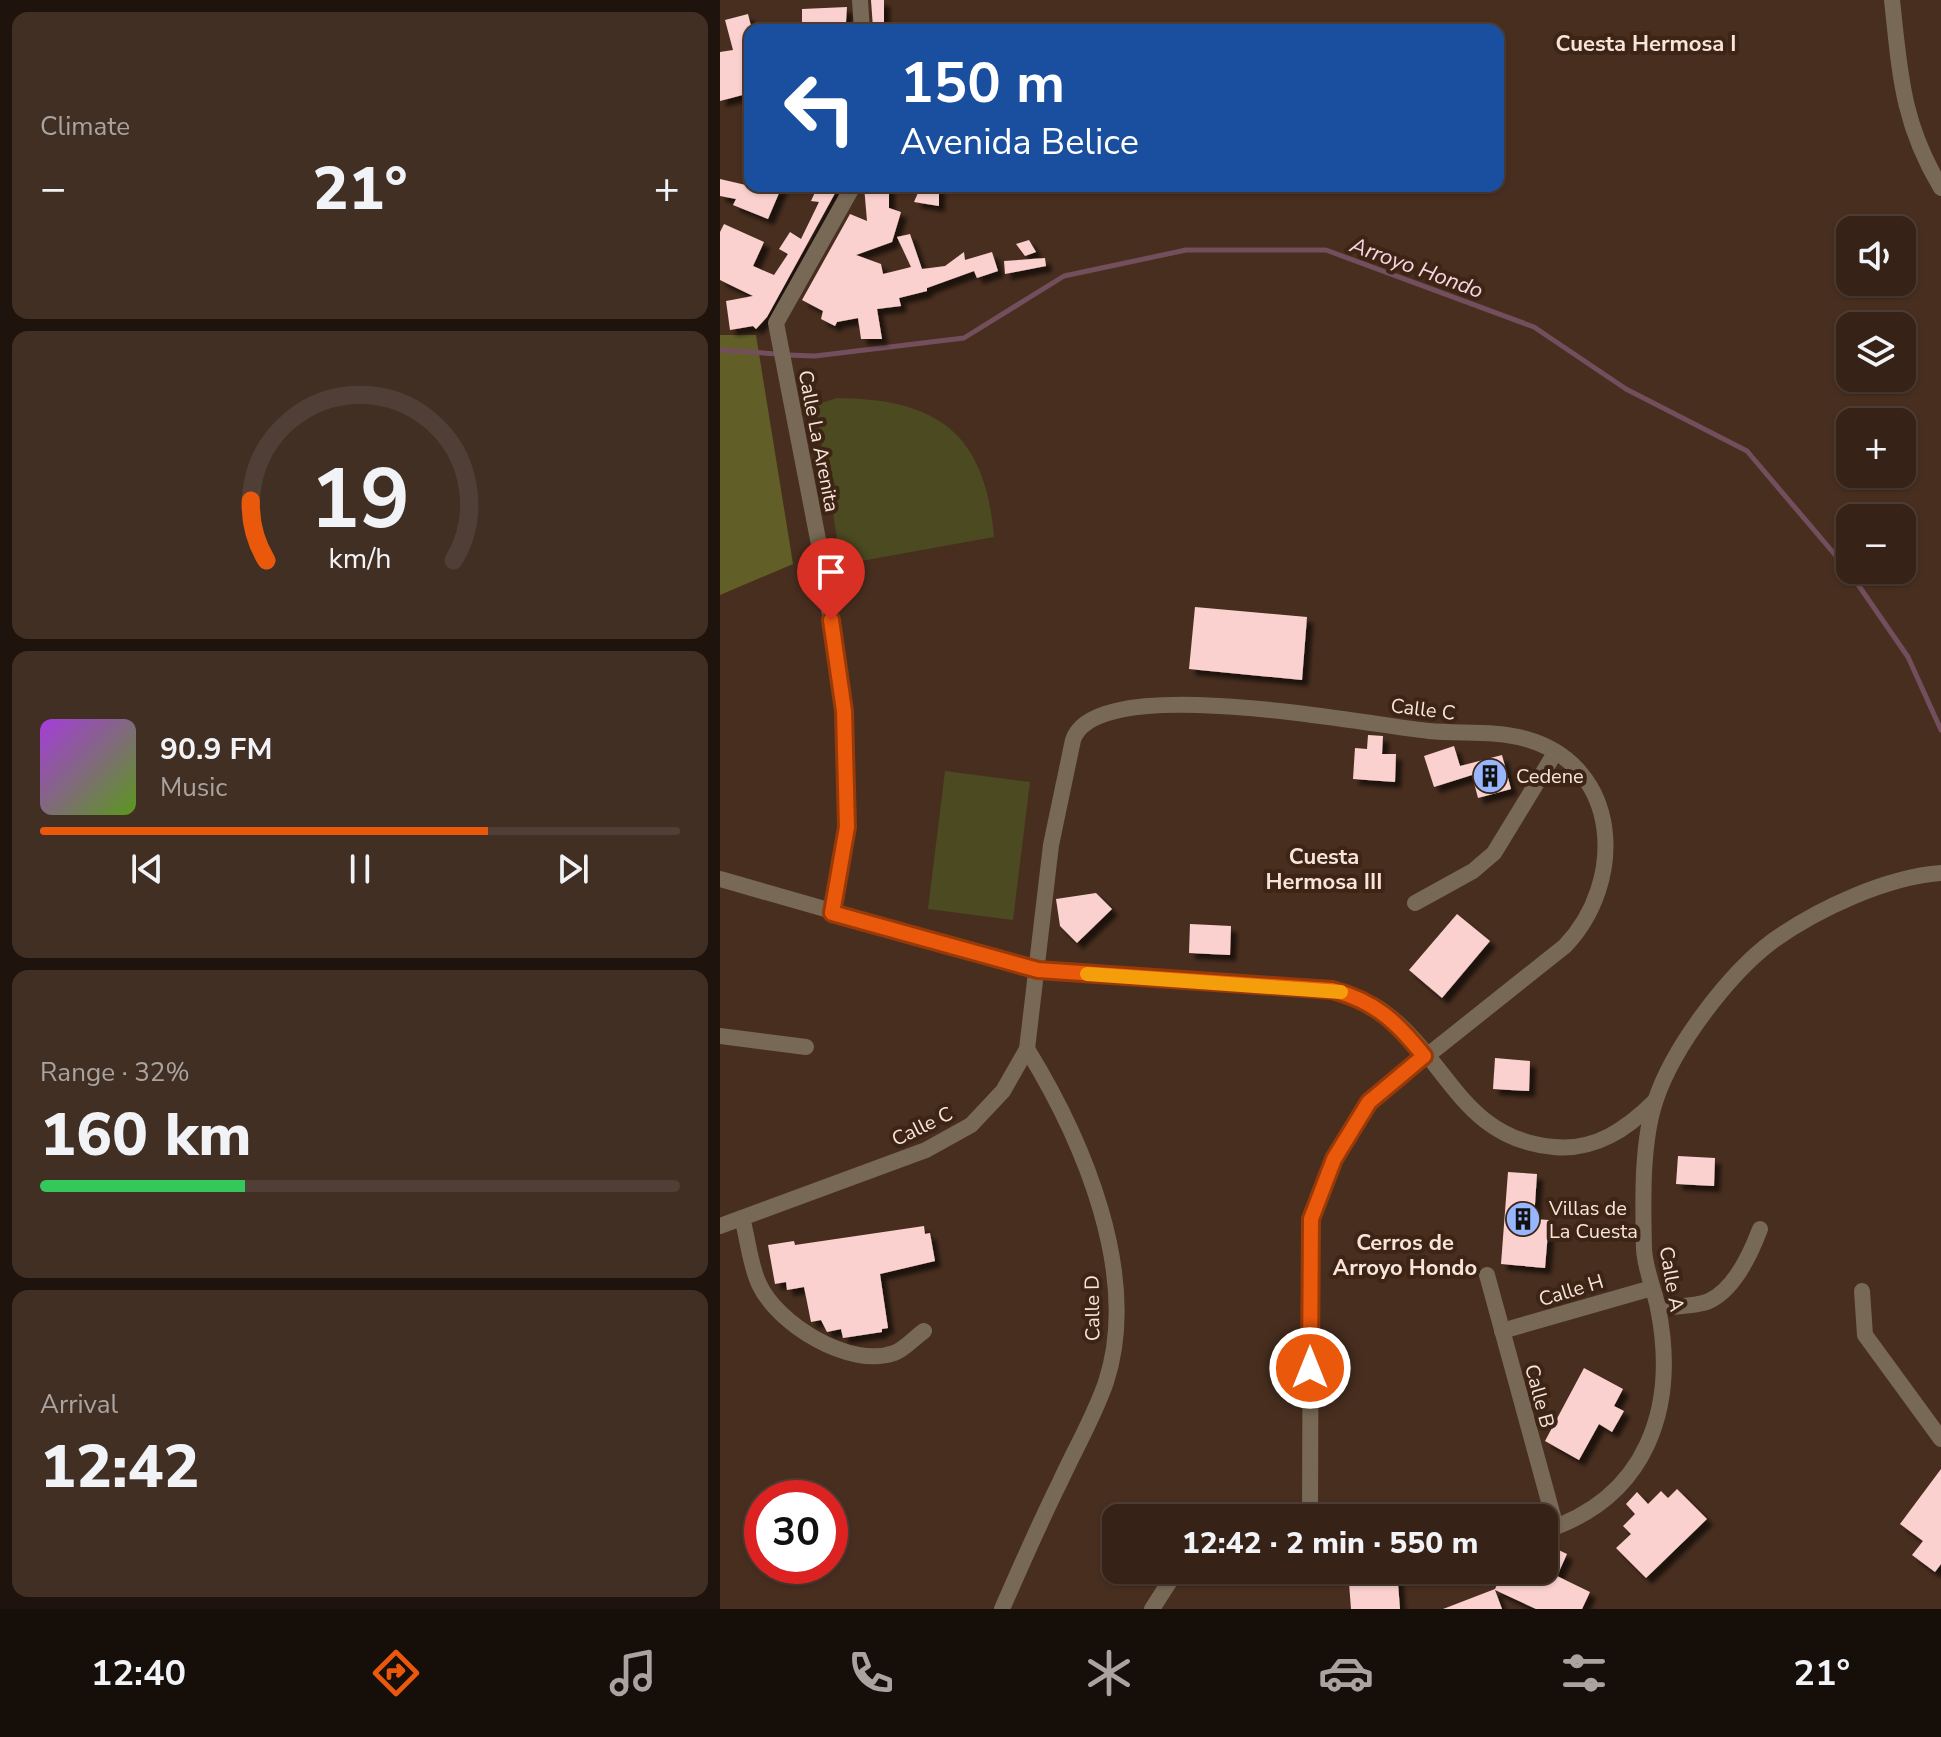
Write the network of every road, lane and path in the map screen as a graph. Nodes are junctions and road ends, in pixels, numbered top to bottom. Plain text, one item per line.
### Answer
1 (860, 0) edge
2 (1892, 0) edge
3 (862, 24) edge
4 (1941, 188) edge
5 (850, 192) edge
6 (1555, 753) junction
7 (1941, 873) edge
8 (720, 879) edge
9 (1415, 903) dead end
10 (832, 913) junction
11 (1038, 970) junction
12 (720, 1036) edge
13 (806, 1047) dead end
14 (1027, 1049) junction
15 (1424, 1056) junction
16 (1655, 1101) junction
17 (742, 1218) junction
18 (720, 1226) edge
19 (1760, 1229) dead end
20 (1487, 1275) dead end
21 (1652, 1288) junction
22 (1862, 1291) dead end
23 (1658, 1308) junction
24 (924, 1331) dead end
25 (1502, 1331) junction
26 (1941, 1439) edge
27 (1310, 1504) edge
28 (1544, 1504) edge
29 (1558, 1525) edge
30 (1168, 1584) edge
31 (1002, 1609) edge
32 (1152, 1609) edge

1 - 3 street
2 - 4 street
5 - 10 street, Calle La Arenita
6 - 9 street
6 - 11 street, Calle C
6 - 15 street, Calle C
7 - 16 street, Calle A
8 - 10 street
10 - 11 street
11 - 14 street, Calle C
11 - 15 street
12 - 13 street
14 - 17 street, Calle C
14 - 31 street, Calle D
15 - 16 street
15 - 27 street, Calle C
16 - 21 street, Calle A
17 - 18 street, Calle C
17 - 24 street
19 - 23 street
20 - 25 street, Calle B
21 - 23 street, Calle A
21 - 25 street, Calle H
22 - 26 street
23 - 29 street, Calle A
25 - 28 street, Calle B
30 - 32 street

